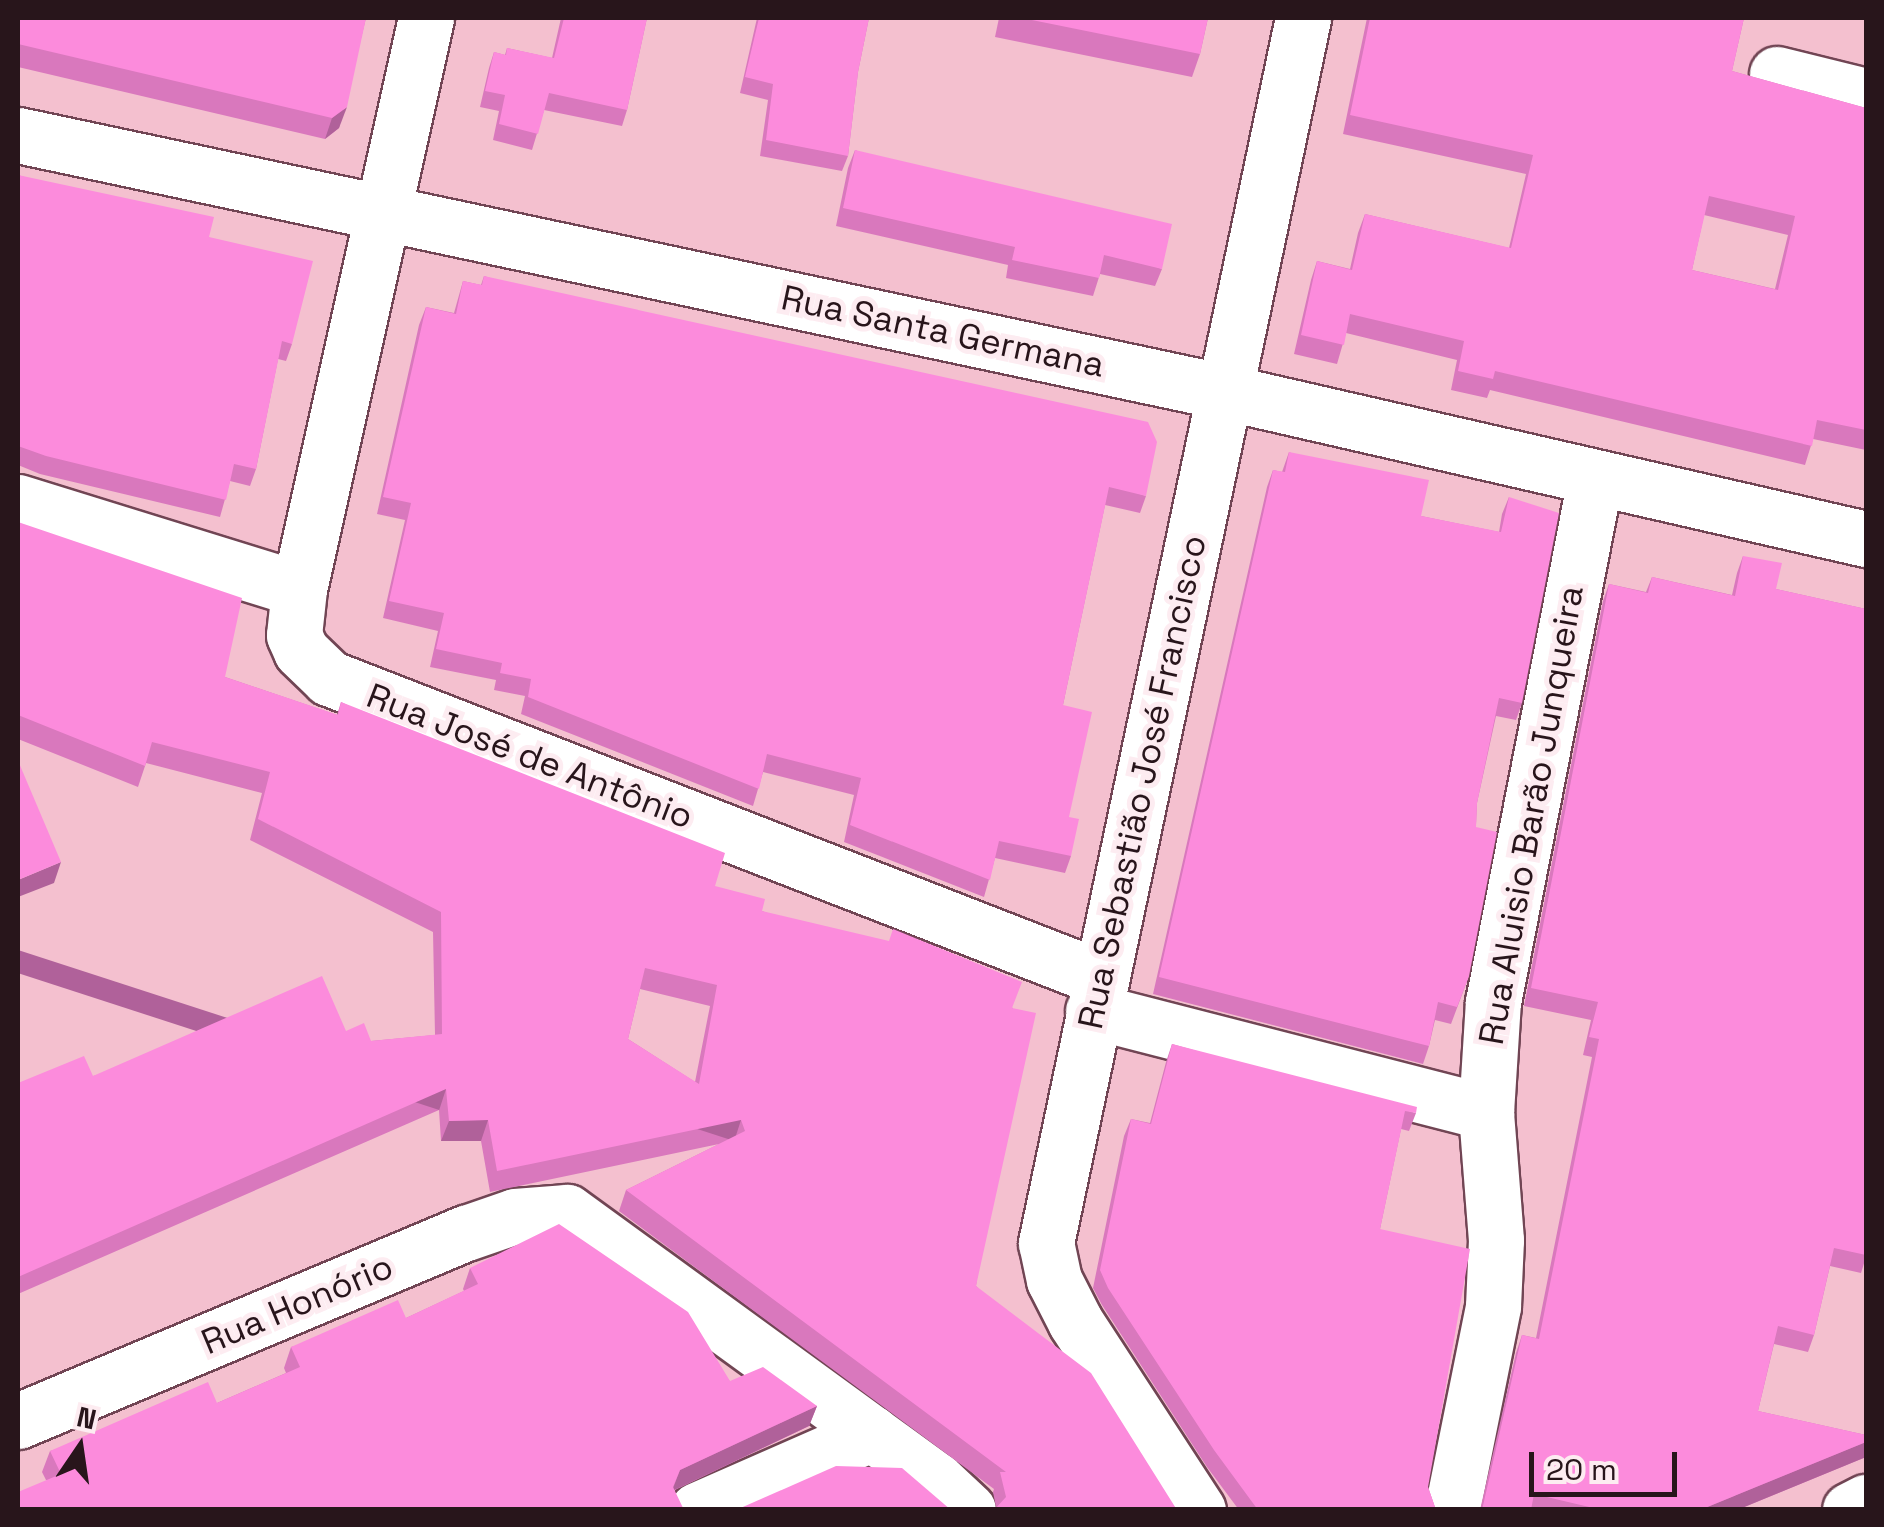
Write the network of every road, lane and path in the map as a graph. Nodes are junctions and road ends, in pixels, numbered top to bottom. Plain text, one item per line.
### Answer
1 (426, 18) edge
2 (1303, 18) edge
3 (1777, 74) dead end
4 (1866, 96) edge
5 (18, 135) edge
6 (381, 210) junction
7 (1225, 392) junction
8 (1595, 478) junction
9 (18, 502) edge
10 (1866, 539) edge
11 (299, 588) junction
12 (1097, 994) junction
13 (1486, 1112) junction
14 (18, 1421) edge
15 (872, 1433) junction
16 (1866, 1502) edge
17 (698, 1510) edge
18 (968, 1510) edge
19 (1198, 1510) edge
20 (1452, 1510) edge
21 (1850, 1510) edge

1 - 6 street, Rua José de Antônio
2 - 7 street, Rua Sebastião José Francisco
3 - 4 street
5 - 6 street, Rua Santa Germana
6 - 7 street, Rua Santa Germana
6 - 11 street, Rua José de Antônio
7 - 8 street, Rua Santa Germana
7 - 12 street, Rua Sebastião José Francisco
8 - 10 street, Rua Santa Germana
8 - 13 street, Rua Aluisio Barão Junqueira
9 - 11 street
11 - 12 street, Rua José de Antônio
12 - 13 street, Rua José de Antônio
12 - 19 street, Rua Sebastião José Francisco
13 - 20 street, Rua Aluisio Barão Junqueira
14 - 15 street, Rua Honório
15 - 17 street
15 - 18 street
16 - 21 street

